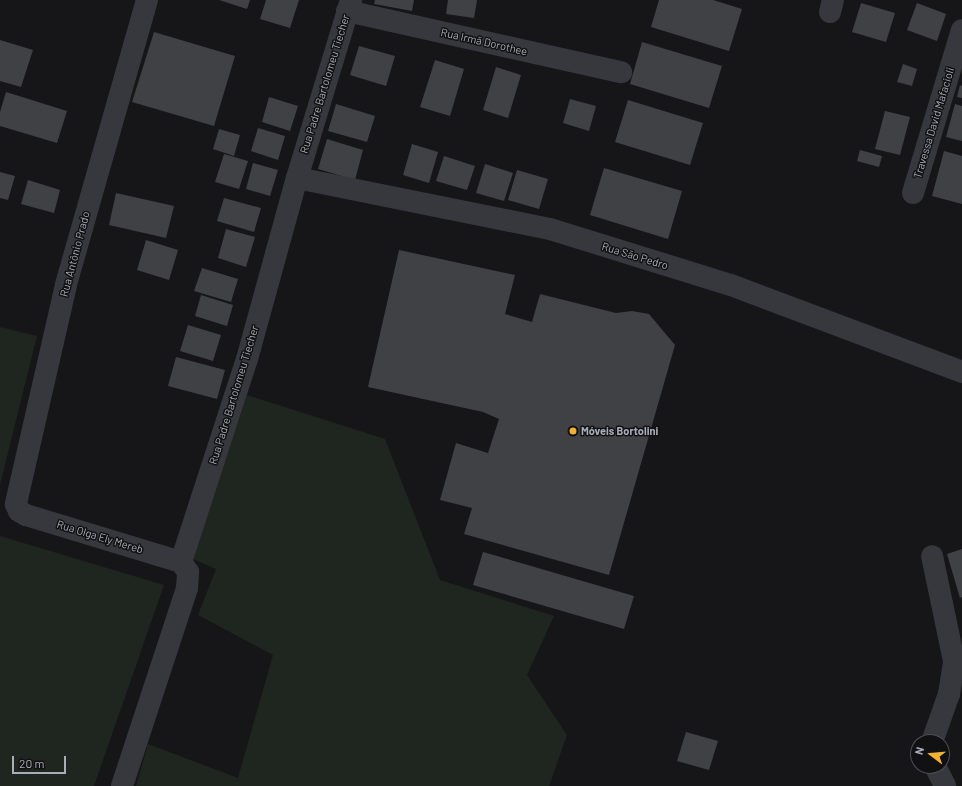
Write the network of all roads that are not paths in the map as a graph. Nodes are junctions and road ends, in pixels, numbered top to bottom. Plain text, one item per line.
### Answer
1 (146, 0) edge
2 (349, 5) edge
3 (962, 30) edge
4 (621, 72) dead end
5 (297, 178) junction
6 (913, 193) dead end
7 (962, 372) edge
8 (19, 511) joint
9 (932, 556) dead end
10 (181, 562) junction
11 (935, 734) edge
12 (939, 774) edge
13 (122, 786) edge
14 (945, 786) edge

1 - 8 street, Rua Antônio Prado
2 - 4 street, Rua Irmã Dorothee
2 - 5 street, Rua Padre Bartolomeu Tiecher
3 - 6 street, Travessa David Mafacioli
5 - 7 street, Rua São Pedro
5 - 10 street, Rua Padre Bartolomeu Tiecher
8 - 10 street, Rua Olga Ely Mereb
9 - 11 street
10 - 13 street
12 - 14 street

